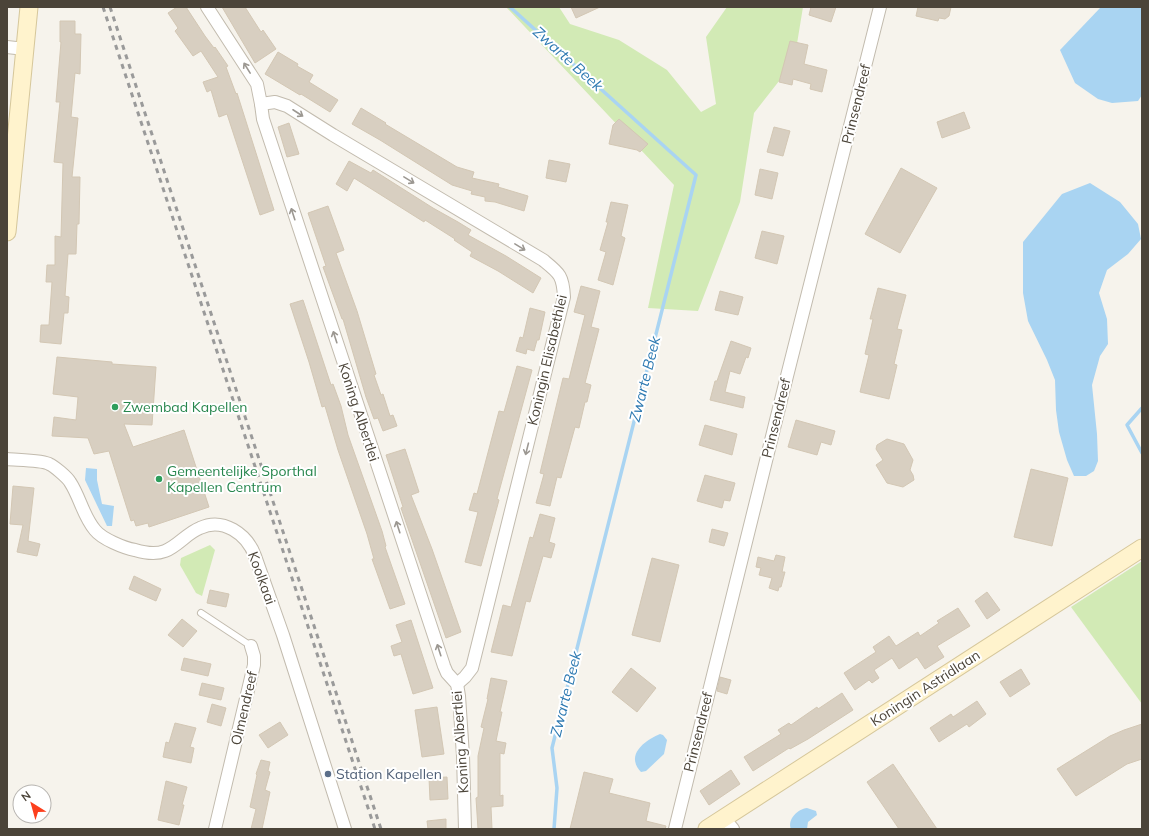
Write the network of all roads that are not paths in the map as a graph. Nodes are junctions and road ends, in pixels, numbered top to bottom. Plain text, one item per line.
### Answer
1 (29, 7) edge
2 (207, 7) edge
3 (880, 7) edge
4 (7, 47) edge
5 (25, 49) junction
6 (262, 104) junction
7 (7, 232) edge
8 (7, 459) edge
9 (1142, 548) edge
10 (201, 613) dead end
11 (251, 646) joint
12 (457, 684) junction
13 (729, 823) edge
14 (215, 829) edge
15 (345, 829) edge
16 (465, 829) edge
17 (675, 829) edge
18 (707, 829) edge

1 - 5 street
6 -> 2 street, Koning Albertlei
3 - 17 street, Prinsendreef
4 - 5 street
5 - 7 street
12 -> 6 street, Koning Albertlei
6 -> 12 street, Koningin Elisabethlei
8 - 15 street, Koolkaai
9 - 13 street, Koningin Astridlaan
10 - 11 lane, Olmendreef
11 - 14 street, Olmendreef
12 - 16 street, Koning Albertlei
13 - 18 street, Koningin Astridlaan

